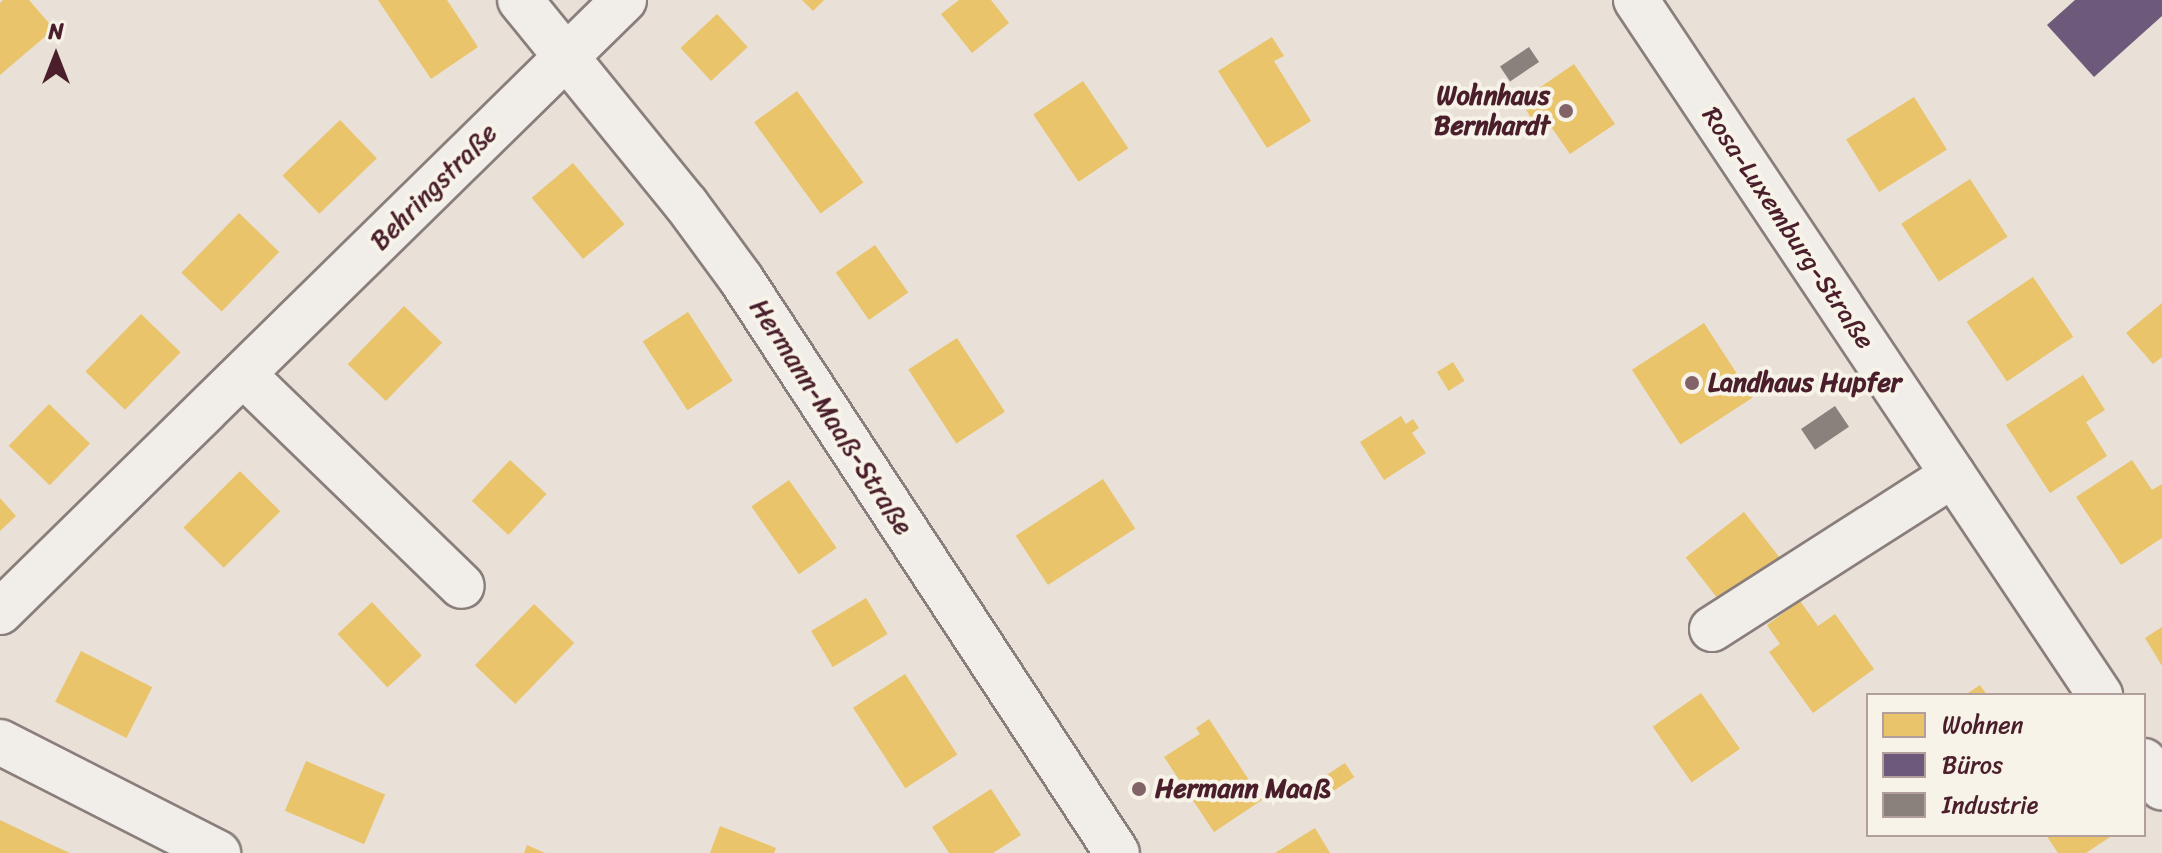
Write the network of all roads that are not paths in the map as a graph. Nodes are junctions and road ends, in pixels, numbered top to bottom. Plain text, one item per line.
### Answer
1 (520, 0) edge
2 (624, 0) edge
3 (1636, 0) edge
4 (565, 58) junction
5 (244, 375) junction
6 (1953, 475) junction
7 (462, 586) dead end
8 (0, 612) edge
9 (1712, 629) dead end
10 (2099, 693) edge
11 (0, 742) edge
12 (2146, 764) edge
13 (2162, 788) edge
14 (218, 853) edge
15 (1117, 853) edge

1 - 4 street, Hermann-Maaß-Straße
2 - 4 street, Behringstraße
3 - 6 street, Rosa-Luxemburg-Straße
4 - 5 street, Behringstraße
4 - 15 street, Hermann-Maaß-Straße
5 - 7 street
5 - 8 street, Behringstraße
6 - 9 street
6 - 10 street, Rosa-Luxemburg-Straße
11 - 14 street
12 - 13 street

